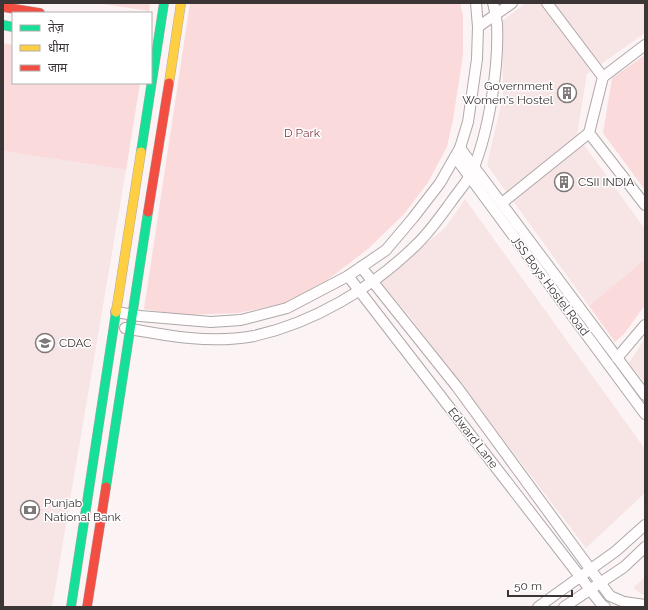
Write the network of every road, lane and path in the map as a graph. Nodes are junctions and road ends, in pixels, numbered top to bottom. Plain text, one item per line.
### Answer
1 (164, 3) edge
2 (181, 3) edge
3 (476, 3) edge
4 (512, 3) edge
5 (547, 3) edge
6 (3, 7) edge
7 (495, 7) edge
8 (34, 12) edge
9 (478, 23) junction
10 (155, 31) edge
11 (176, 34) junction
12 (645, 46) edge
13 (154, 49) edge
14 (173, 52) junction
15 (152, 63) edge
16 (602, 77) junction
17 (149, 84) edge
18 (474, 90) junction
19 (492, 93) junction
20 (589, 133) junction
21 (458, 153) junction
22 (474, 165) junction
23 (469, 177) junction
24 (502, 203) junction
25 (645, 205) edge
26 (362, 267) junction
27 (348, 276) junction
28 (372, 282) junction
29 (359, 291) junction
30 (116, 312) junction
31 (133, 315) junction
32 (645, 325) edge
33 (114, 326) junction
34 (130, 329) junction
35 (598, 332) junction
36 (589, 338) junction
37 (617, 358) junction
38 (645, 395) edge
39 (645, 414) edge
40 (645, 525) edge
41 (645, 547) edge
42 (591, 569) junction
43 (580, 577) junction
44 (603, 588) junction
45 (590, 590) junction
46 (645, 605) edge
47 (71, 607) edge
48 (87, 607) edge
49 (538, 607) edge
50 (564, 607) edge
51 (605, 607) edge

1 - 10 street
2 - 11 street
3 - 9 street
4 - 7 street
5 - 16 street
6 - 8 street
7 - 9 street
7 - 19 street
9 - 18 street
10 - 11 street
10 - 13 street
11 - 14 street
12 - 16 street
13 - 14 street
13 - 15 street
14 - 31 street
16 - 20 street
17 - 30 street
18 - 19 street
18 - 21 street
19 - 22 street
20 - 24 street
20 - 25 street
21 - 22 street, JSS Boys Hostel Road
21 - 23 street, JSS Boys Hostel Road
21 - 26 street
22 - 23 street
22 - 24 street, JSS Boys Hostel Road
23 - 28 street
23 - 36 street, JSS Boys Hostel Road
24 - 35 street, JSS Boys Hostel Road
26 - 27 street
26 - 28 street, Edward Lane
27 - 29 street, Edward Lane
27 - 31 street
28 - 29 street
28 - 42 street, Edward Lane
29 - 34 street
29 - 43 street, Edward Lane
30 - 31 street
30 - 33 street
31 - 34 street
32 - 37 street
33 - 34 street
33 - 47 street
34 - 48 street
35 - 36 street
35 - 37 street, JSS Boys Hostel Road
36 - 39 street, JSS Boys Hostel Road
37 - 38 street, JSS Boys Hostel Road
40 - 42 street
41 - 44 street
42 - 43 street
42 - 44 street, Edward Lane
43 - 45 street, Edward Lane
43 - 49 street
44 - 45 street
44 - 46 street
45 - 50 street
45 - 51 street, Edward Lane

